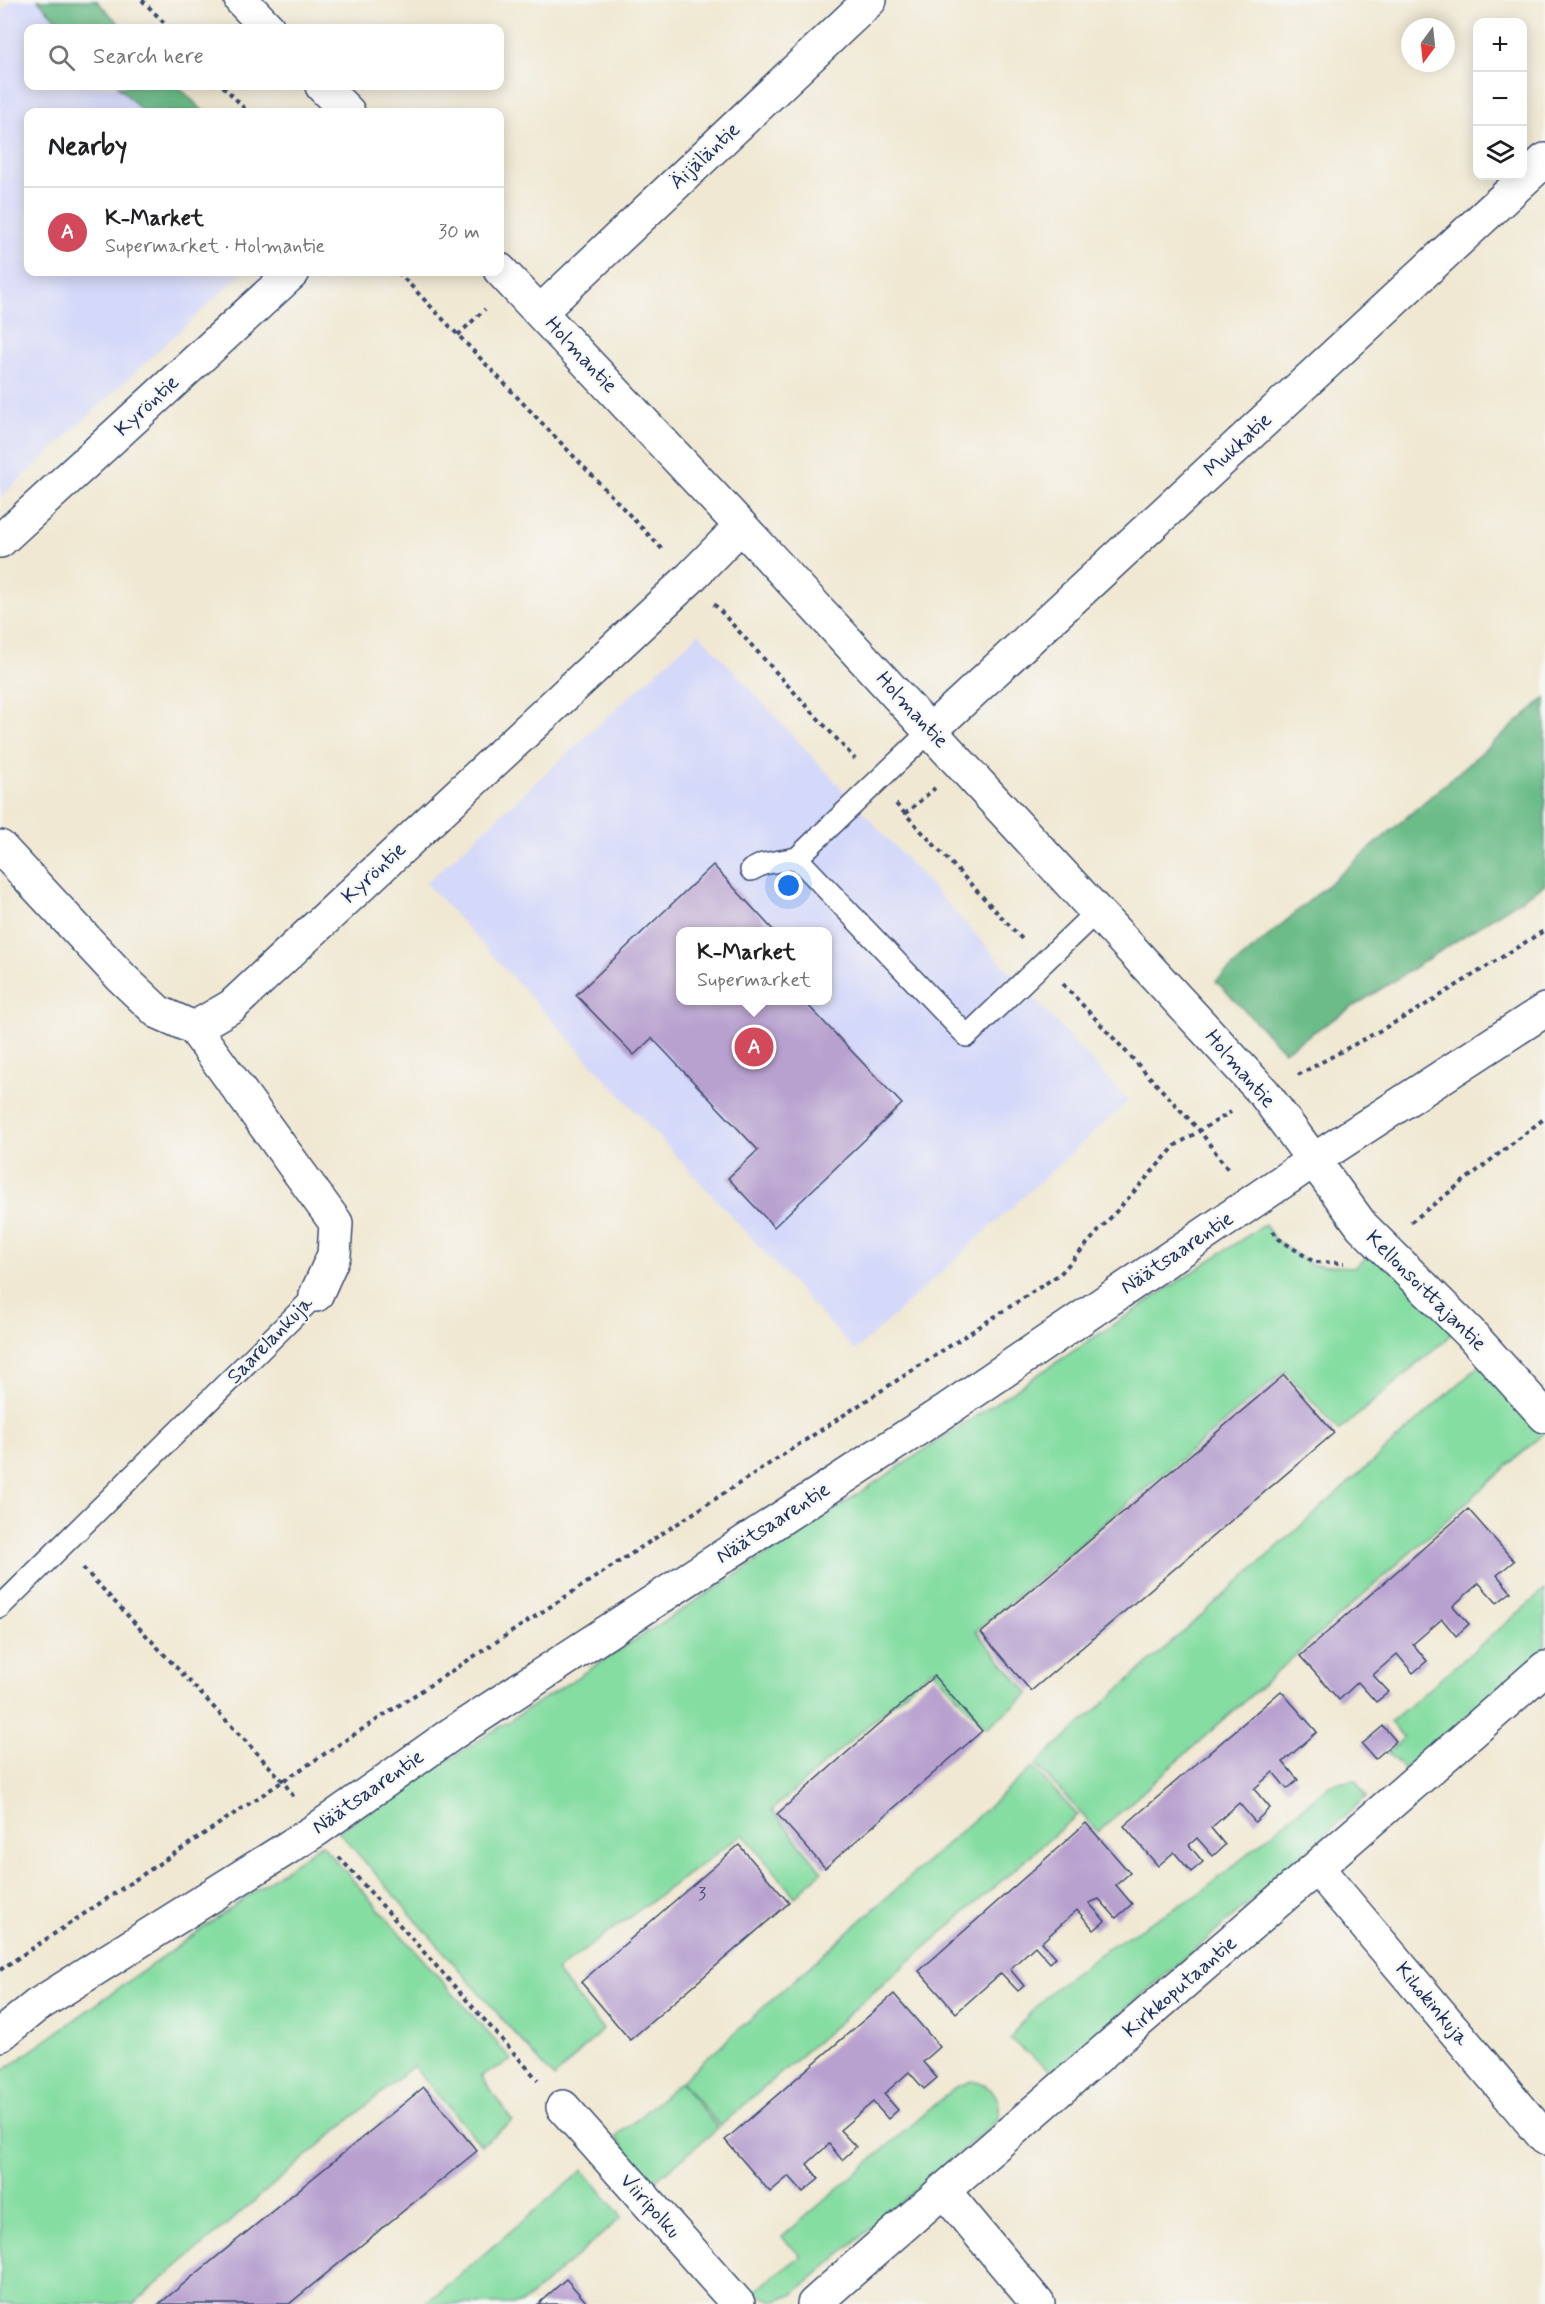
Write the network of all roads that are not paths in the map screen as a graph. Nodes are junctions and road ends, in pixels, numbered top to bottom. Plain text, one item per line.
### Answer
1 (241, 0) edge
2 (870, 0) edge
3 (264, 24) edge
4 (326, 90) edge
5 (344, 108) edge
6 (1545, 160) edge
7 (504, 274) edge
8 (289, 276) edge
9 (540, 312) junction
10 (741, 526) junction
11 (0, 541) edge
12 (931, 730) junction
13 (0, 847) edge
14 (797, 858) junction
15 (751, 870) dead end
16 (1098, 911) junction
17 (1545, 1010) edge
18 (194, 1028) junction
19 (1314, 1160) junction
20 (316, 1295) joint
21 (1545, 1416) edge
22 (0, 1607) edge
23 (1545, 1668) edge
24 (1318, 1869) junction
25 (0, 2035) edge
26 (562, 2107) dead end
27 (1545, 2138) edge
28 (943, 2190) junction
29 (738, 2304) edge
30 (814, 2304) edge
31 (1038, 2304) edge

1 - 3 street
2 - 9 street, Äijäläntie
4 - 5 street
6 - 12 street, Mukkatie
7 - 9 street, Holmantie
8 - 11 street, Kyröntie
9 - 10 street, Holmantie
10 - 12 street, Holmantie
10 - 18 street, Kyröntie
12 - 14 lane
12 - 16 street, Holmantie
13 - 18 street
14 - 15 lane
14 - 16 lane
16 - 19 street, Holmantie
17 - 19 street, Näätsaarentie
18 - 20 street, Saarelankuja
19 - 21 street, Kellonsoittajantie
19 - 25 street, Näätsaarentie
20 - 22 lane, Saarelankuja
23 - 24 street, Kirkkoputaantie
24 - 27 street, Kihokinkuja
24 - 28 street, Kirkkoputaantie
26 - 29 street, Viiripolku
28 - 30 street, Kirkkoputaantie
28 - 31 street

